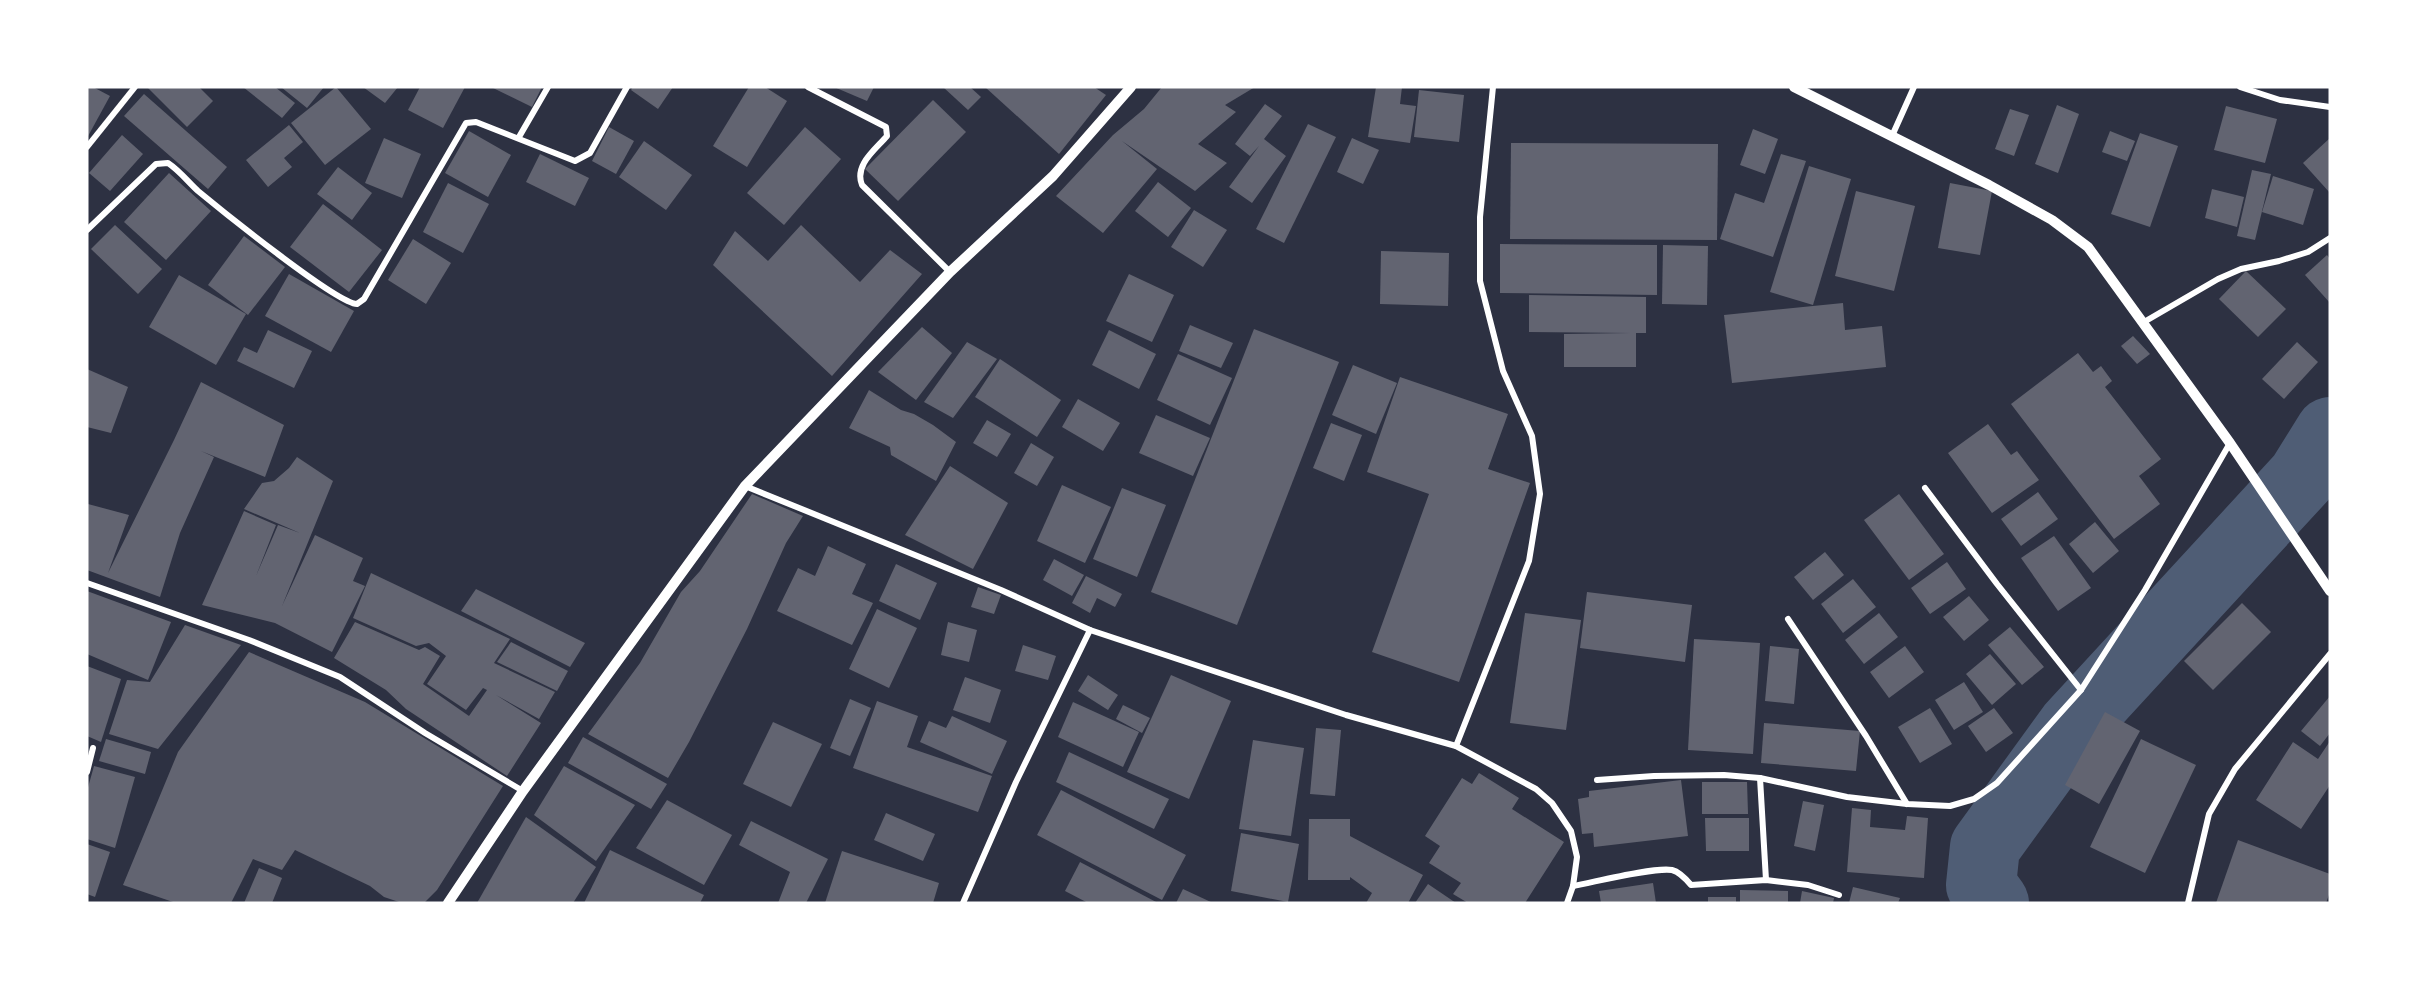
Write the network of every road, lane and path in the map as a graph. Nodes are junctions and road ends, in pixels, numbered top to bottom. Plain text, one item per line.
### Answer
1 (135, 87) edge
2 (548, 87) edge
3 (627, 87) edge
4 (808, 87) edge
5 (1131, 87) edge
6 (1493, 87) edge
7 (1794, 87) edge
8 (1914, 87) edge
9 (2240, 87) edge
10 (2330, 107) edge
11 (1892, 136) junction
12 (519, 137) junction
13 (87, 147) edge
14 (87, 230) edge
15 (2330, 238) edge
16 (950, 272) junction
17 (2144, 322) junction
18 (2230, 443) junction
19 (745, 486) junction
20 (1925, 488) dead end
21 (87, 583) edge
22 (2330, 591) edge
23 (1788, 619) dead end
24 (1090, 630) junction
25 (2330, 654) edge
26 (2081, 690) junction
27 (1456, 746) junction
28 (93, 748) dead end
29 (87, 772) edge
30 (1760, 778) junction
31 (1597, 780) dead end
32 (523, 791) junction
33 (1907, 804) junction
34 (1766, 880) junction
35 (1573, 886) junction
36 (1839, 895) dead end
37 (448, 903) edge
38 (963, 903) edge
39 (1567, 903) edge
40 (2188, 903) edge

1 - 13 street
2 - 12 street
3 - 12 street
4 - 16 street
5 - 16 street
6 - 27 street
7 - 11 street
8 - 11 street
9 - 10 street
11 - 17 street
12 - 14 street
15 - 17 street
16 - 19 street
17 - 18 street
18 - 22 street
18 - 26 street
19 - 24 street
19 - 32 street
20 - 26 street
21 - 32 street
23 - 33 street
24 - 27 street
24 - 38 street
25 - 40 street
26 - 33 street
27 - 35 street
28 - 29 street
30 - 31 street
30 - 33 street
30 - 34 street
32 - 37 street
34 - 35 street
34 - 36 street
35 - 39 street

